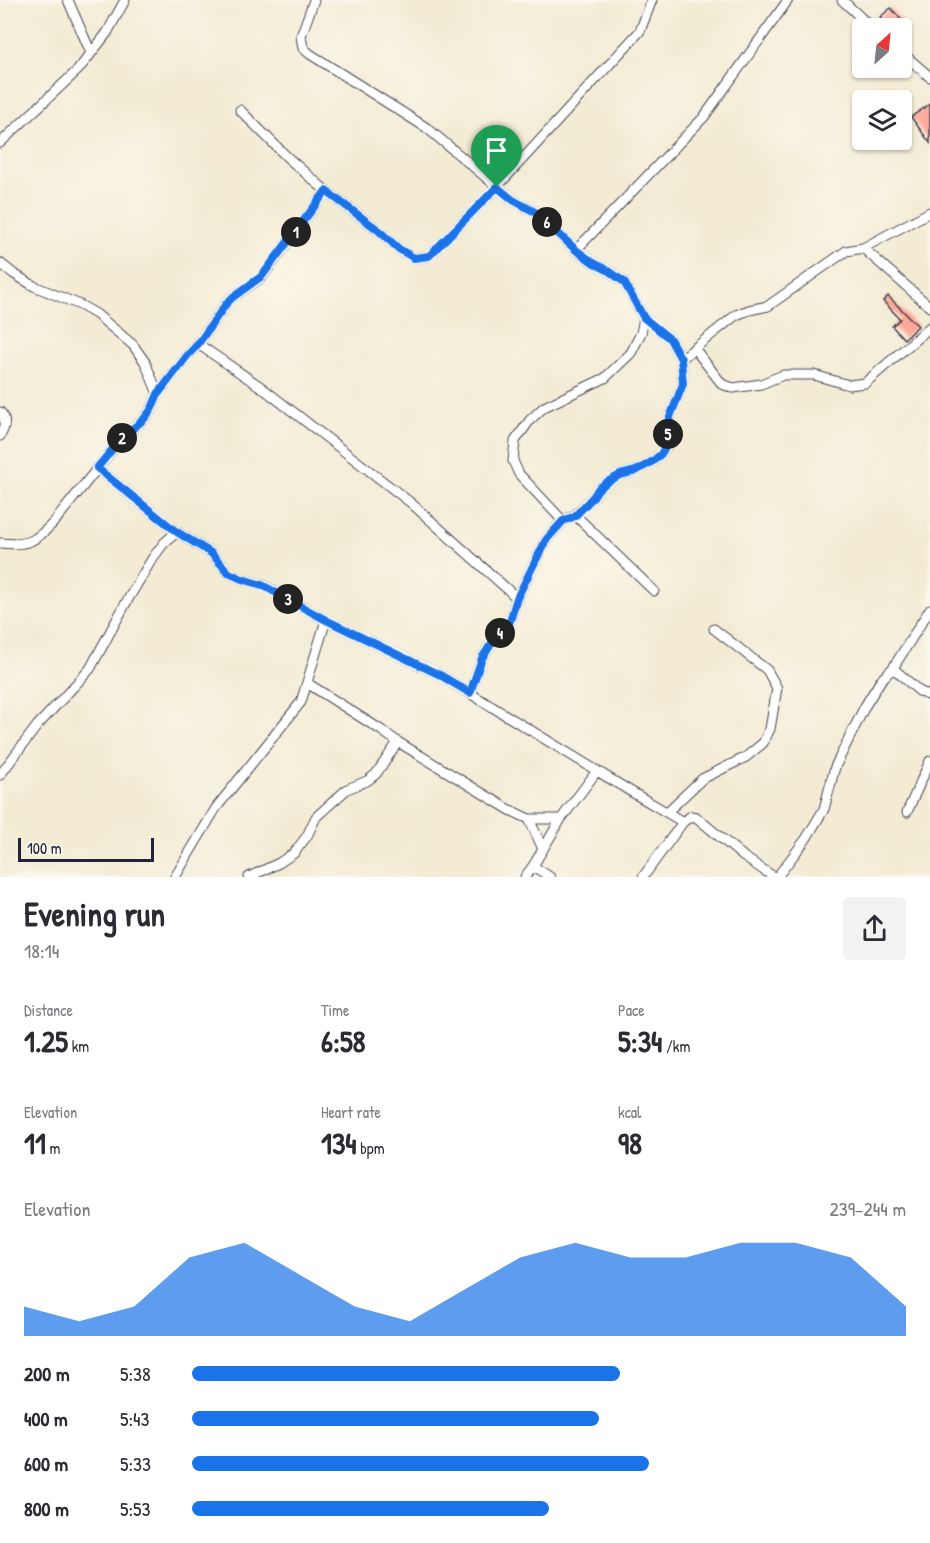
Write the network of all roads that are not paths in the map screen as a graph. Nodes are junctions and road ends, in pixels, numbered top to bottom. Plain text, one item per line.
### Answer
1 (68, 0) edge
2 (125, 0) edge
3 (314, 0) edge
4 (652, 0) edge
5 (788, 0) edge
6 (842, 0) edge
7 (861, 18) edge
8 (91, 53) junction
9 (912, 62) edge
10 (930, 77) edge
11 (240, 110) dead end
12 (0, 143) edge
13 (497, 187) junction
14 (326, 191) junction
15 (930, 212) edge
16 (863, 248) junction
17 (576, 250) junction
18 (0, 263) edge
19 (930, 307) edge
20 (644, 318) junction
21 (930, 327) edge
22 (198, 344) junction
23 (694, 348) junction
24 (681, 359) junction
25 (158, 394) junction
26 (0, 411) edge
27 (0, 436) edge
28 (97, 468) junction
29 (575, 516) junction
30 (563, 521) junction
31 (177, 532) junction
32 (0, 543) edge
33 (654, 591) dead end
34 (517, 598) junction
35 (930, 609) edge
36 (326, 620) junction
37 (714, 629) dead end
38 (893, 668) junction
39 (307, 683) junction
40 (470, 693) junction
41 (930, 696) edge
42 (398, 742) junction
43 (930, 761) edge
44 (597, 771) junction
45 (0, 775) edge
46 (667, 812) junction
47 (907, 812) dead end
48 (529, 819) junction
49 (561, 819) junction
50 (683, 822) junction
51 (543, 849) junction
52 (533, 866) junction
53 (175, 877) edge
54 (249, 877) edge
55 (525, 877) edge
56 (550, 877) edge
57 (643, 877) edge
58 (776, 877) edge

1 - 8 street
2 - 8 street
3 - 13 street
4 - 13 street
5 - 17 street
6 - 7 street
8 - 12 street
9 - 10 street
11 - 14 street
13 - 14 street
13 - 17 street
14 - 22 street
15 - 16 street
16 - 19 street
16 - 23 street
17 - 20 street
18 - 25 street
20 - 24 street
20 - 30 street
21 - 23 street
22 - 25 street
22 - 34 street
23 - 24 street
24 - 29 street
25 - 28 street
26 - 27 street
28 - 31 street
28 - 32 street
29 - 30 street
29 - 33 street
30 - 34 street
31 - 36 street
31 - 45 street
34 - 40 street
35 - 38 street
36 - 39 street
36 - 40 street
37 - 46 street
38 - 41 street
38 - 58 street
39 - 42 street
39 - 53 street
40 - 44 street
42 - 48 street
42 - 54 street
43 - 47 street
44 - 46 street
44 - 49 street
46 - 50 street
48 - 49 street
48 - 51 street
49 - 51 street
50 - 57 street
50 - 58 street
51 - 52 street
52 - 55 street
52 - 56 street

